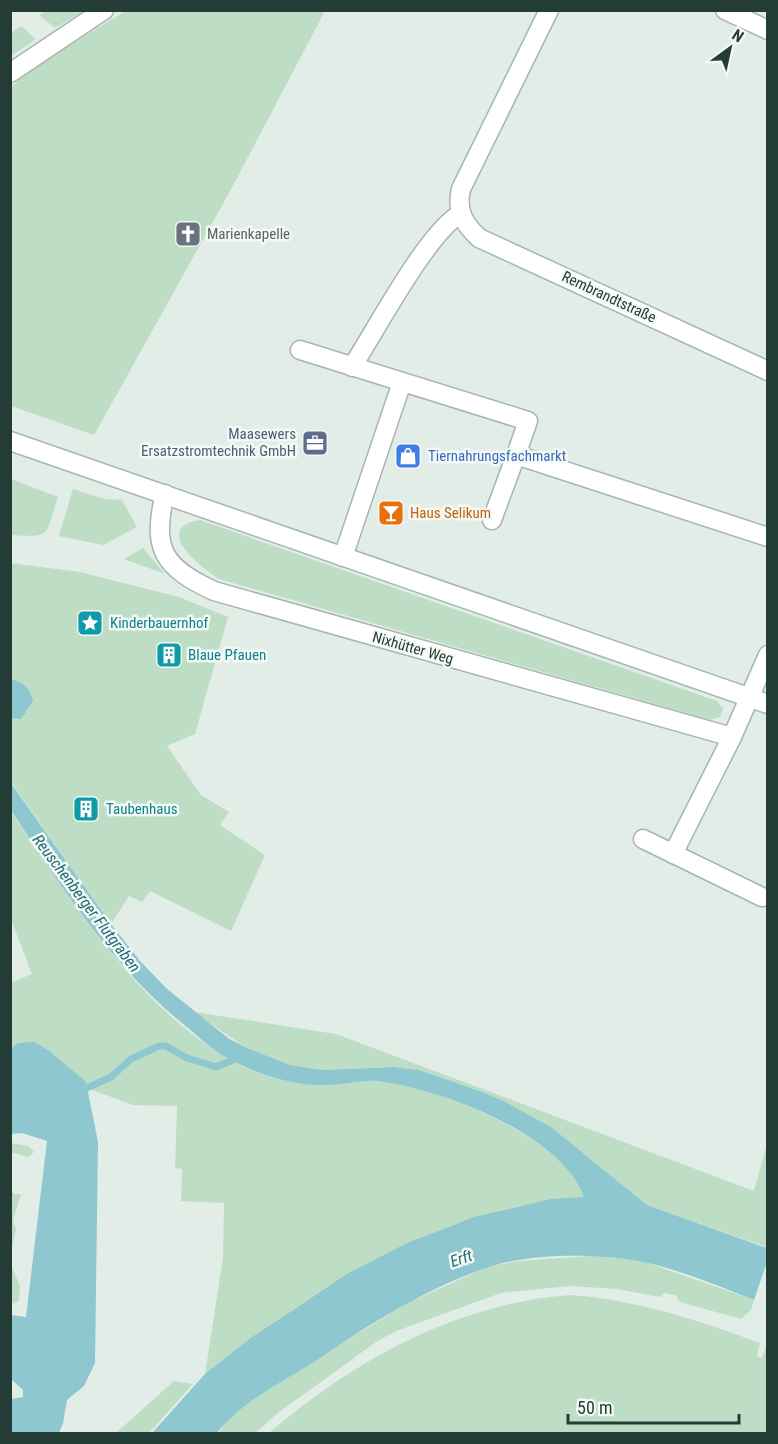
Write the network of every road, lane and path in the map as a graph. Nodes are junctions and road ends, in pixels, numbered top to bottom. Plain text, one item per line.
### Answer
1 (104, 10) edge
2 (549, 10) edge
3 (725, 10) edge
4 (768, 30) edge
5 (10, 73) edge
6 (460, 214) junction
7 (300, 350) dead end
8 (352, 367) junction
9 (768, 371) edge
10 (402, 382) junction
11 (10, 441) edge
12 (516, 455) junction
13 (165, 494) junction
14 (492, 520) dead end
15 (768, 537) edge
16 (343, 557) junction
17 (768, 655) edge
18 (759, 701) edge
19 (732, 737) junction
20 (643, 839) dead end
21 (673, 854) junction
22 (762, 897) dead end

1 - 5 street
2 - 6 street
3 - 4 street
6 - 8 street
6 - 9 street, Rembrandtstraße
7 - 8 street
8 - 10 street
10 - 12 street
10 - 16 street
11 - 13 street
12 - 14 street
12 - 15 street
13 - 16 street
13 - 19 street, Nixhütter Weg
16 - 18 street
17 - 18 street
18 - 19 street
19 - 21 street
20 - 21 street
21 - 22 street

